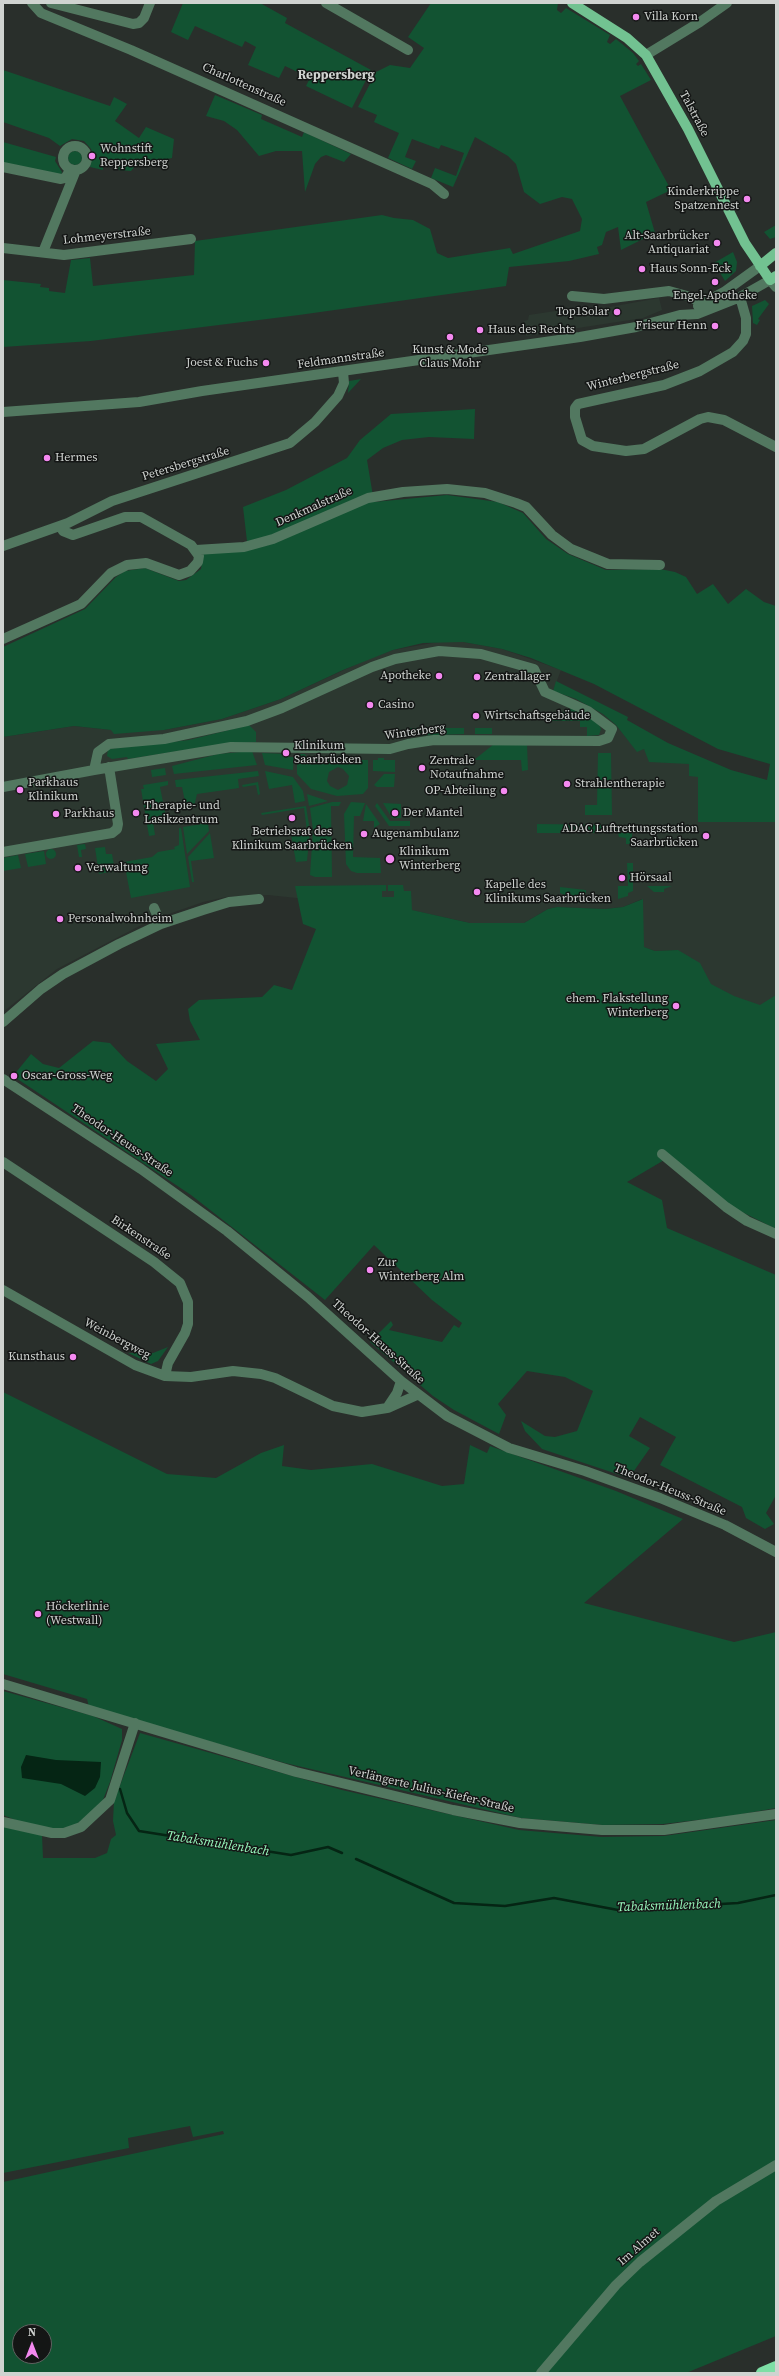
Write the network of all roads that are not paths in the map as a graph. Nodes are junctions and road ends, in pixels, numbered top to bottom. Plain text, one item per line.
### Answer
1 (32, 3) edge
2 (51, 3) edge
3 (150, 3) edge
4 (326, 3) edge
5 (572, 3) edge
6 (727, 3) edge
7 (408, 50) dead end
8 (646, 55) junction
9 (3, 167) edge
10 (444, 194) dead end
11 (191, 239) dead end
12 (3, 248) edge
13 (43, 252) junction
14 (776, 253) edge
15 (760, 266) junction
16 (774, 281) edge
17 (572, 296) dead end
18 (740, 297) junction
19 (703, 303) junction
20 (680, 315) junction
21 (343, 372) junction
22 (3, 412) edge
23 (776, 447) edge
24 (60, 526) junction
25 (3, 546) edge
26 (197, 553) junction
27 (660, 565) dead end
28 (3, 639) edge
29 (109, 767) junction
30 (94, 770) junction
31 (3, 787) edge
32 (3, 852) edge
33 (259, 899) dead end
34 (154, 908) dead end
35 (161, 924) junction
36 (3, 1022) edge
37 (3, 1079) edge
38 (662, 1154) dead end
39 (3, 1162) edge
40 (776, 1234) edge
41 (3, 1290) edge
42 (165, 1376) junction
43 (401, 1381) junction
44 (417, 1394) junction
45 (387, 1408) junction
46 (776, 1552) edge
47 (3, 1684) edge
48 (135, 1723) junction
49 (776, 1814) edge
50 (3, 1822) edge
51 (776, 2165) edge
52 (776, 2367) edge
53 (541, 2373) edge
54 (762, 2373) edge

1 - 10 street, Charlottenstraße
2 - 3 street
4 - 7 street
5 - 8 main road, Talstraße
6 - 8 street
8 - 15 main road, Talstraße
9 - 13 street
11 - 13 street, Lohmeyerstraße
12 - 13 street, Lohmeyerstraße
14 - 15 main road
15 - 16 main road, Talstraße
15 - 19 street, Feldmannstraße
16 - 18 street, Feldmannstraße
17 - 19 street
18 - 20 street, Feldmannstraße
18 - 23 street, Winterbergstraße
19 - 20 street, Feldmannstraße
20 - 21 street, Feldmannstraße
21 - 22 street, Feldmannstraße
21 - 24 street, Petersbergstraße
24 - 25 street, Petersbergstraße
24 - 26 street
26 - 27 street, Denkmalstraße
26 - 28 street
29 - 30 street, Winterberg
29 - 30 street, Winterberg
29 - 32 street
30 - 31 street
33 - 35 street
34 - 35 street
35 - 36 street
37 - 43 street, Theodor-Heuss-Straße
38 - 40 street
39 - 42 street, Birkenstraße
41 - 42 street, Weinbergweg
42 - 45 street, Weinbergweg
43 - 44 street, Theodor-Heuss-Straße
43 - 45 street
44 - 45 street, Weinbergweg
44 - 46 street, Theodor-Heuss-Straße
47 - 48 street, Verlängerte Julius-Kiefer-Straße
48 - 49 street, Verlängerte Julius-Kiefer-Straße
48 - 50 street
51 - 53 street, Im Almet
52 - 54 highway

